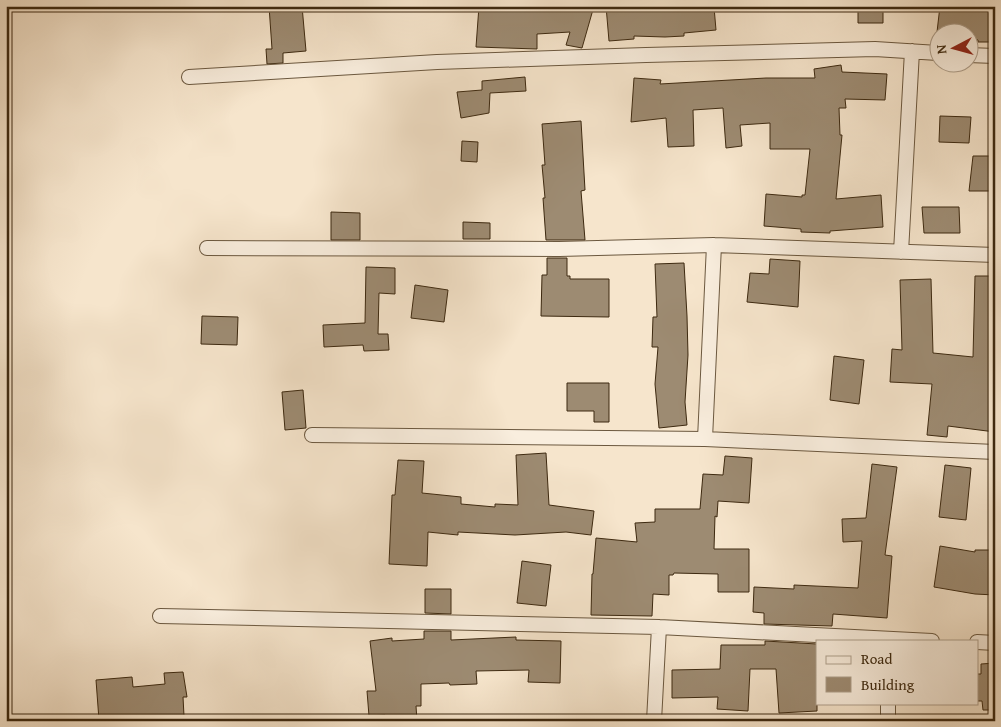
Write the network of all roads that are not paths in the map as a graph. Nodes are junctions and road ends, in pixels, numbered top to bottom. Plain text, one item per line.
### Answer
1 (912, 51) junction
2 (928, 52) edge
3 (978, 55) edge
4 (995, 56) edge
5 (189, 77) dead end
6 (714, 245) junction
7 (207, 248) dead end
8 (901, 252) junction
9 (995, 255) edge
10 (312, 435) dead end
11 (705, 439) junction
12 (995, 452) edge
13 (160, 616) dead end
14 (659, 628) junction
15 (889, 640) edge
16 (978, 642) edge
17 (995, 643) edge
18 (888, 704) edge
19 (654, 721) edge
20 (888, 721) edge

1 - 2 street
1 - 5 street
1 - 8 street
3 - 4 street
6 - 7 street
6 - 8 street
6 - 11 street
8 - 9 street
10 - 11 street
11 - 12 street
13 - 14 street
14 - 15 street
14 - 19 street
16 - 17 street
18 - 20 street

